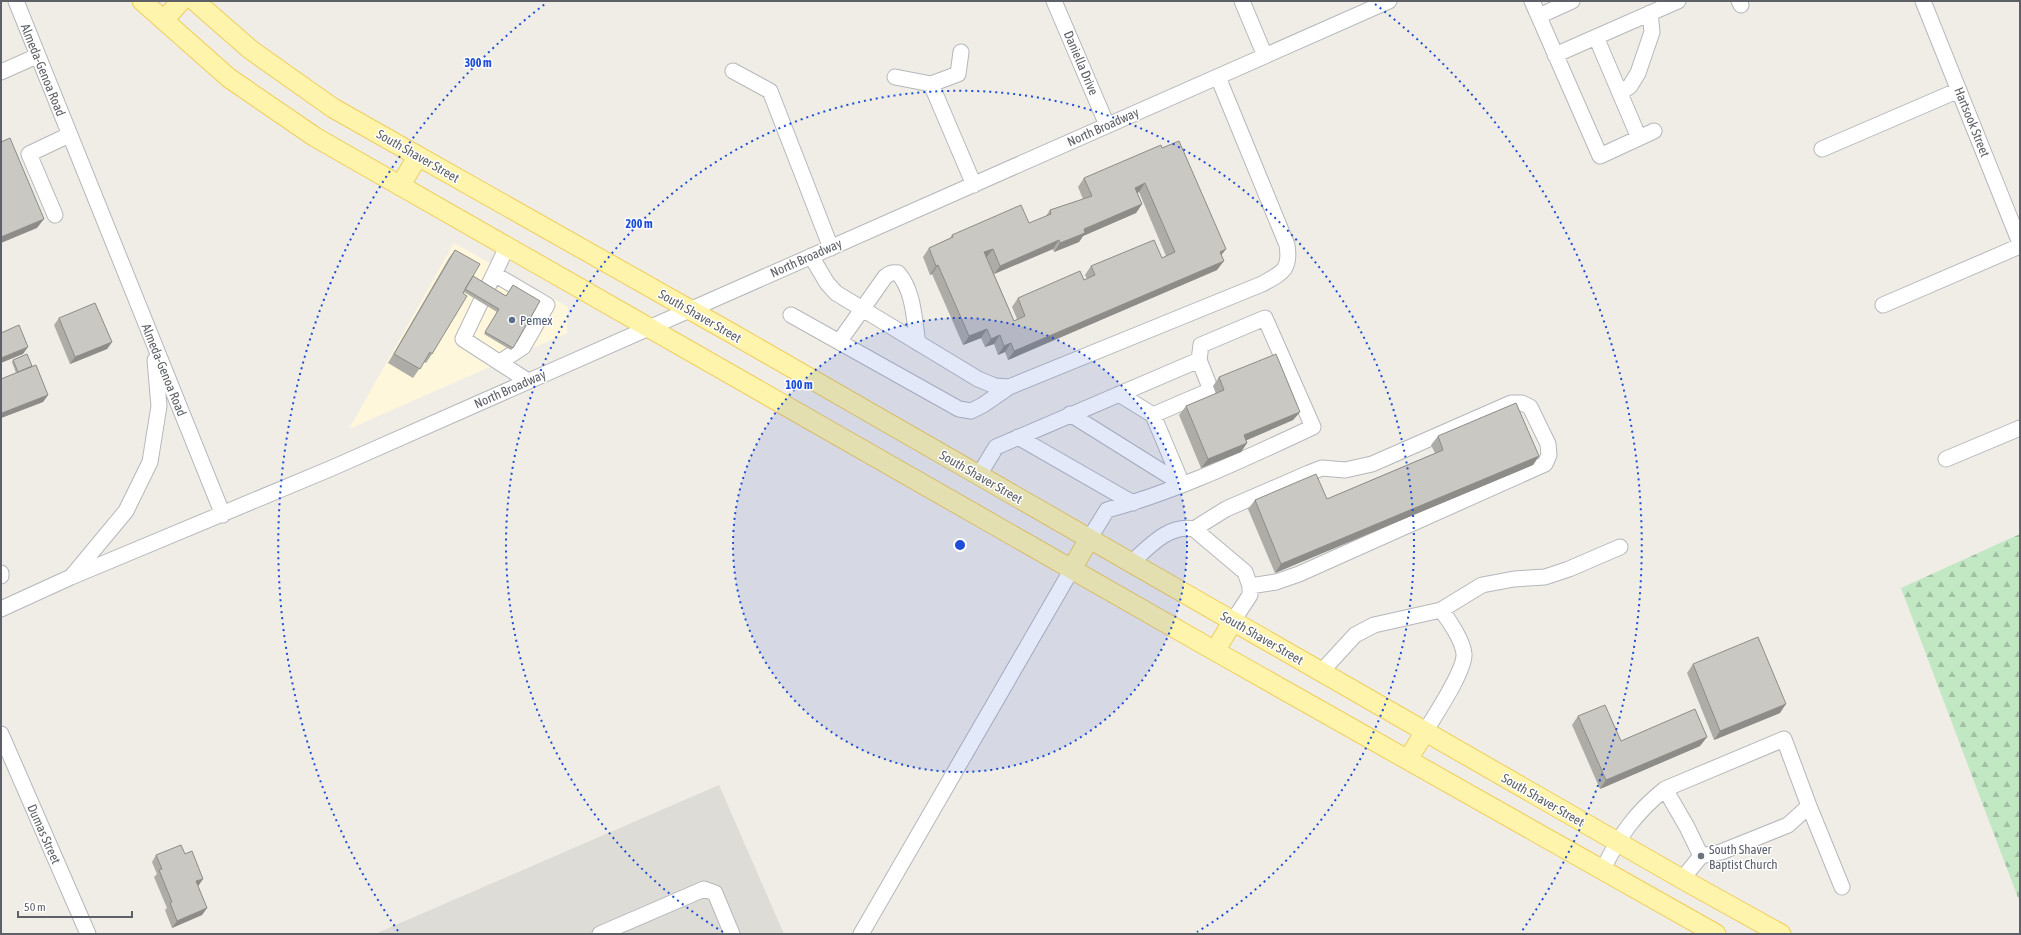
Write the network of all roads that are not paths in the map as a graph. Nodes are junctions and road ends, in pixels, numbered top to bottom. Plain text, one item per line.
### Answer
1 (16, 1) edge
2 (142, 1) edge
3 (181, 1) edge
4 (195, 1) edge
5 (1054, 1) edge
6 (1242, 1) edge
7 (1390, 1) edge
8 (1532, 1) edge
9 (1572, 1) edge
10 (1678, 1) edge
11 (1923, 1) edge
12 (1650, 13) junction
13 (1539, 16) junction
14 (164, 20) junction
15 (1596, 37) junction
16 (961, 52) dead end
17 (1555, 55) junction
18 (37, 56) junction
19 (1265, 56) junction
20 (733, 71) dead end
21 (1, 72) edge
22 (895, 77) dead end
23 (1218, 77) junction
24 (931, 84) junction
25 (1959, 90) junction
26 (1620, 93) junction
27 (1107, 125) junction
28 (1654, 131) dead end
29 (69, 135) junction
30 (1639, 138) junction
31 (1822, 149) dead end
32 (418, 156) junction
33 (974, 185) junction
34 (400, 186) junction
35 (55, 215) dead end
36 (2020, 243) edge
37 (2020, 246) edge
38 (507, 247) junction
39 (831, 248) junction
40 (811, 256) junction
41 (494, 274) junction
42 (1883, 305) dead end
43 (689, 309) junction
44 (863, 309) junction
45 (791, 315) dead end
46 (649, 327) junction
47 (839, 342) junction
48 (918, 343) junction
49 (154, 345) junction
50 (1199, 360) junction
51 (500, 362) junction
52 (528, 381) junction
53 (1009, 387) junction
54 (1119, 394) junction
55 (1070, 414) junction
56 (1153, 415) junction
57 (2020, 428) edge
58 (1018, 437) junction
59 (1946, 459) dead end
60 (979, 475) junction
61 (1182, 484) junction
62 (1132, 503) junction
63 (223, 515) junction
64 (1194, 528) junction
65 (1089, 538) junction
66 (1620, 547) dead end
67 (1131, 562) junction
68 (1072, 569) junction
69 (71, 577) junction
70 (1250, 586) junction
71 (1, 609) edge
72 (1441, 610) junction
73 (1233, 621) junction
74 (1215, 651) junction
75 (1321, 672) junction
76 (1425, 732) junction
77 (1, 734) edge
78 (1408, 759) junction
79 (1665, 789) junction
80 (1809, 806) junction
81 (1617, 842) junction
82 (1701, 856) junction
83 (1602, 869) junction
84 (1682, 879) junction
85 (1842, 887) dead end
86 (88, 934) edge
87 (600, 934) edge
88 (732, 934) edge
89 (861, 934) edge
90 (1716, 934) edge
91 (1781, 934) edge

1 - 18 street, Almeda-Genoa Road
2 - 14 main road
3 - 14 main road
4 - 32 main road, South Shaver Street
5 - 27 street, Daniella Drive
6 - 19 street
7 - 19 street, North Broadway
8 - 13 street
9 - 13 street
10 - 12 street
11 - 25 street, Hartsook Street
12 - 15 street
12 - 26 street
13 - 17 street
14 - 34 main road
15 - 17 street
15 - 26 street
16 - 24 street
17 - 30 street
18 - 21 street
18 - 29 street, Almeda-Genoa Road
19 - 23 street, North Broadway
20 - 39 street
22 - 24 street
23 - 27 street, North Broadway
23 - 53 street
24 - 33 street
25 - 31 street
25 - 36 street, Hartsook Street
26 - 30 street
27 - 33 street, North Broadway
28 - 30 street
29 - 35 street
29 - 49 street, Almeda-Genoa Road
32 - 34 main road
32 - 43 main road, South Shaver Street
33 - 39 street, North Broadway
34 - 38 main road
37 - 42 street
38 - 41 street
38 - 46 main road
39 - 40 street, North Broadway
40 - 43 street, North Broadway
40 - 44 street
41 - 51 street
41 - 51 street
43 - 46 street, North Broadway
43 - 60 main road, South Shaver Street
44 - 47 street
44 - 48 street
44 - 48 street
45 - 47 street
46 - 52 street, North Broadway
46 - 68 main road
47 - 53 street
48 - 53 street
49 - 63 street, Almeda-Genoa Road
49 - 69 street
50 - 54 street
50 - 56 street
50 - 61 street
51 - 52 street
52 - 63 street, North Broadway
54 - 55 street
54 - 56 street
55 - 58 street
55 - 61 street
56 - 61 street
57 - 59 street
58 - 60 street
58 - 62 street
60 - 65 main road, South Shaver Street
61 - 62 street
62 - 65 street
63 - 69 street
64 - 67 street
64 - 70 street
64 - 70 street
65 - 67 main road, South Shaver Street
65 - 68 main road
66 - 72 street
67 - 73 main road, South Shaver Street
68 - 74 main road
68 - 89 street
69 - 71 street
70 - 73 street
72 - 75 street
72 - 76 street
73 - 74 main road
73 - 75 main road, South Shaver Street
74 - 78 main road
75 - 76 main road, South Shaver Street
76 - 78 main road
76 - 81 main road, South Shaver Street
77 - 86 street, Dumas Street
78 - 83 main road
79 - 80 street
79 - 81 street
79 - 82 street
80 - 82 street
80 - 85 street
81 - 83 street
81 - 84 main road, South Shaver Street
82 - 84 street
83 - 90 main road
84 - 91 main road, South Shaver Street
87 - 88 street

